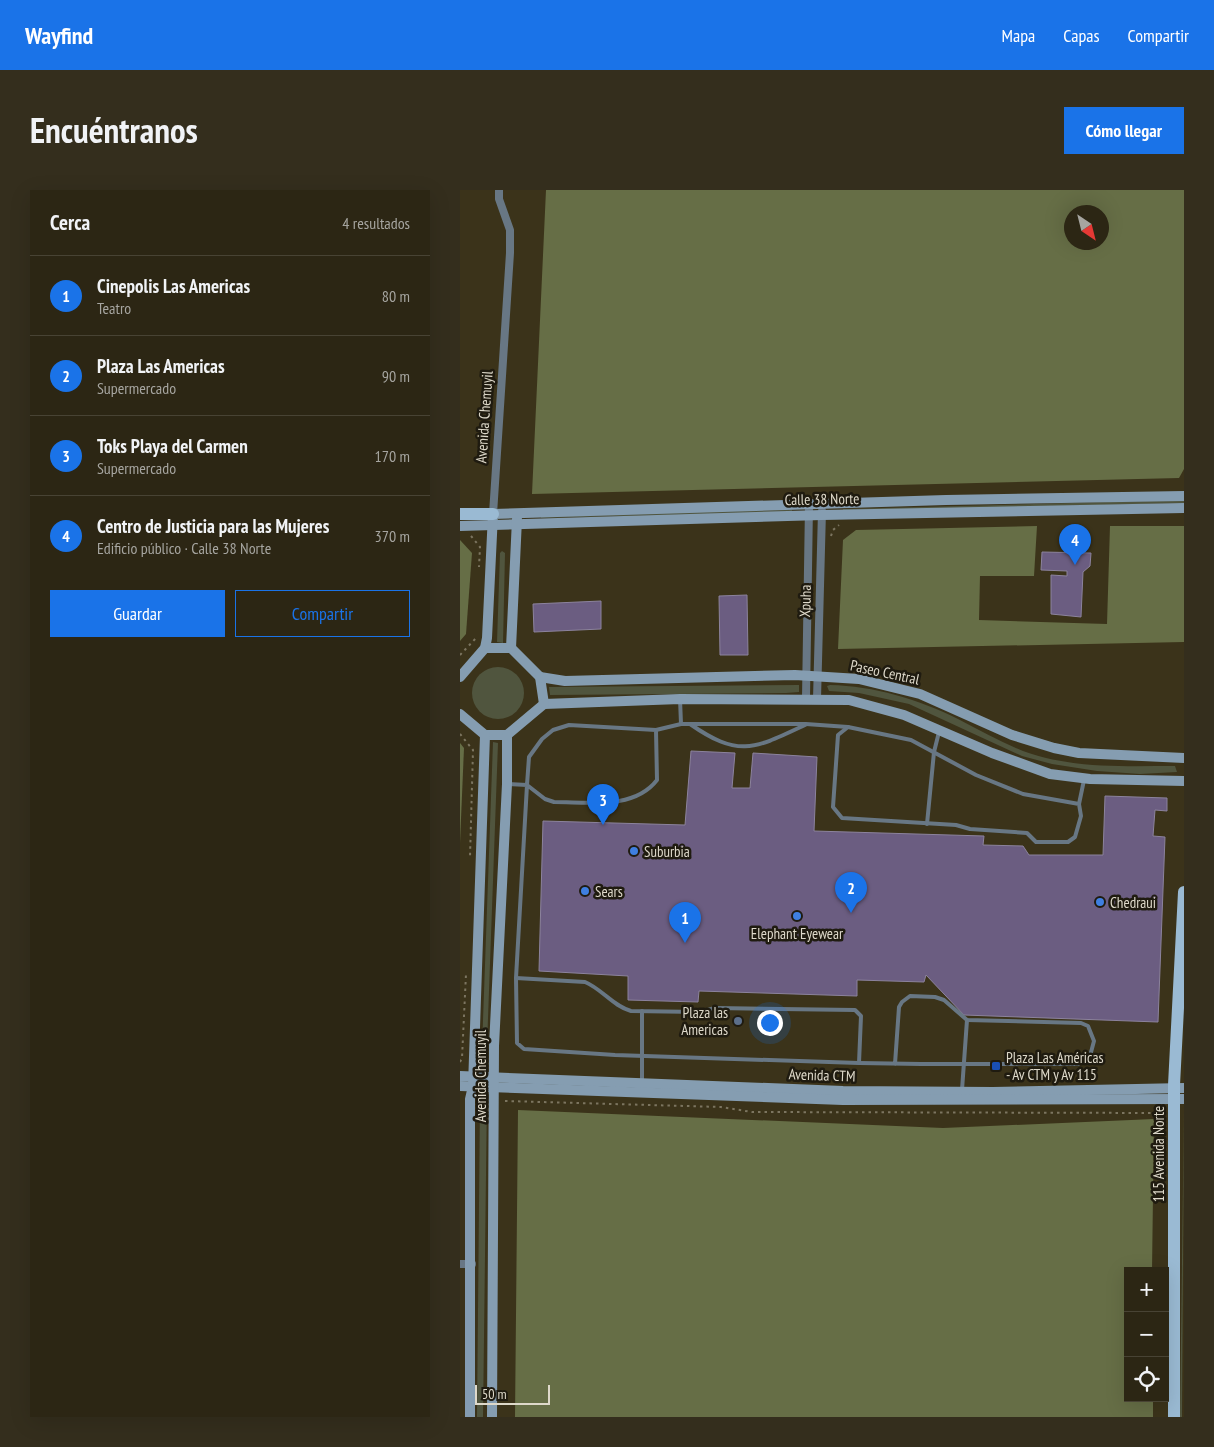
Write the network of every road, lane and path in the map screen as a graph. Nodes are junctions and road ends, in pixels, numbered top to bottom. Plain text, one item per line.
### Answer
1 (499, 190) edge
2 (1184, 496) edge
3 (1184, 508) edge
4 (809, 510) junction
5 (822, 510) junction
6 (517, 513) junction
7 (460, 514) edge
8 (492, 519) junction
9 (516, 524) junction
10 (460, 526) edge
11 (476, 538) dead end
12 (480, 557) dead end
13 (477, 638) dead end
14 (485, 648) junction
15 (511, 648) junction
16 (460, 655) edge
17 (812, 676) junction
18 (460, 677) edge
19 (540, 677) junction
20 (812, 699) junction
21 (680, 700) junction
22 (544, 704) junction
23 (460, 714) edge
24 (681, 724) junction
25 (690, 724) junction
26 (806, 724) junction
27 (848, 726) junction
28 (656, 730) junction
29 (939, 730) junction
30 (460, 734) edge
31 (485, 734) junction
32 (507, 735) junction
33 (934, 752) junction
34 (1184, 758) edge
35 (1084, 778) junction
36 (1184, 781) edge
37 (507, 784) junction
38 (527, 785) junction
39 (1079, 804) junction
40 (927, 824) junction
41 (470, 862) dead end
42 (1184, 892) edge
43 (466, 973) dead end
44 (516, 978) junction
45 (642, 1011) junction
46 (967, 1020) junction
47 (642, 1056) junction
48 (460, 1062) edge
49 (859, 1063) junction
50 (896, 1064) junction
51 (964, 1064) junction
52 (460, 1076) edge
53 (473, 1081) junction
54 (495, 1082) junction
55 (460, 1086) edge
56 (642, 1087) junction
57 (1179, 1093) edge
58 (961, 1096) junction
59 (460, 1264) edge
60 (472, 1264) junction
61 (470, 1417) edge
62 (492, 1417) edge
63 (1174, 1417) edge

1 - 8 street, Avenida Chemuyil
2 - 5 main road, Calle 38 Norte
3 - 5 main road, Calle 38 Norte
4 - 5 main road, Calle 38 Norte
4 - 6 main road, Calle 38 Norte
4 - 9 main road, Calle 38 Norte
4 - 17 street, Xpuha
5 - 17 street, Xpuha
6 - 8 main road, Calle 38 Norte
6 - 9 main road
7 - 8 main road, Calle 38 Norte
8 - 9 main road, Calle 38 Norte
8 - 10 main road, Calle 38 Norte
8 - 14 main road, Avenida Chemuyil
9 - 15 main road
11 - 12 path
13 - 16 path
14 - 15 main road
14 - 18 main road
15 - 19 main road
17 - 19 main road, Paseo Central
17 - 20 street, Xpuha
17 - 34 main road, Paseo Central
19 - 22 main road
20 - 21 main road
20 - 29 main road
21 - 22 main road
21 - 24 lane
22 - 32 main road
23 - 31 main road
24 - 25 lane
24 - 28 lane
25 - 26 lane
25 - 26 lane
26 - 27 lane
27 - 33 lane
27 - 40 lane
28 - 38 lane
28 - 38 lane
29 - 33 lane
29 - 35 main road
30 - 41 path
31 - 32 main road
31 - 53 main road, Avenida Chemuyil
32 - 37 main road, Avenida Chemuyil
33 - 39 lane
33 - 40 lane
35 - 36 main road
35 - 39 lane
37 - 38 lane
37 - 54 main road, Avenida Chemuyil
38 - 44 lane
39 - 40 lane
42 - 57 main road, 115 Avenida Norte
43 - 48 path
44 - 45 lane
44 - 47 lane
45 - 47 lane
45 - 49 lane
46 - 50 lane
46 - 51 lane
46 - 51 lane
47 - 49 lane
47 - 56 lane
49 - 50 lane
50 - 51 lane
51 - 58 lane
52 - 53 main road, Avenida CTM
53 - 54 main road, Avenida CTM
53 - 55 main road, Avenida CTM
53 - 60 main road, Avenida Chemuyil
54 - 56 main road, Avenida CTM
54 - 62 main road, Avenida Chemuyil
56 - 58 main road, Avenida CTM
57 - 58 main road, Avenida CTM
57 - 63 main road, 115 Avenida Norte
59 - 60 street
60 - 61 main road, Avenida Chemuyil

